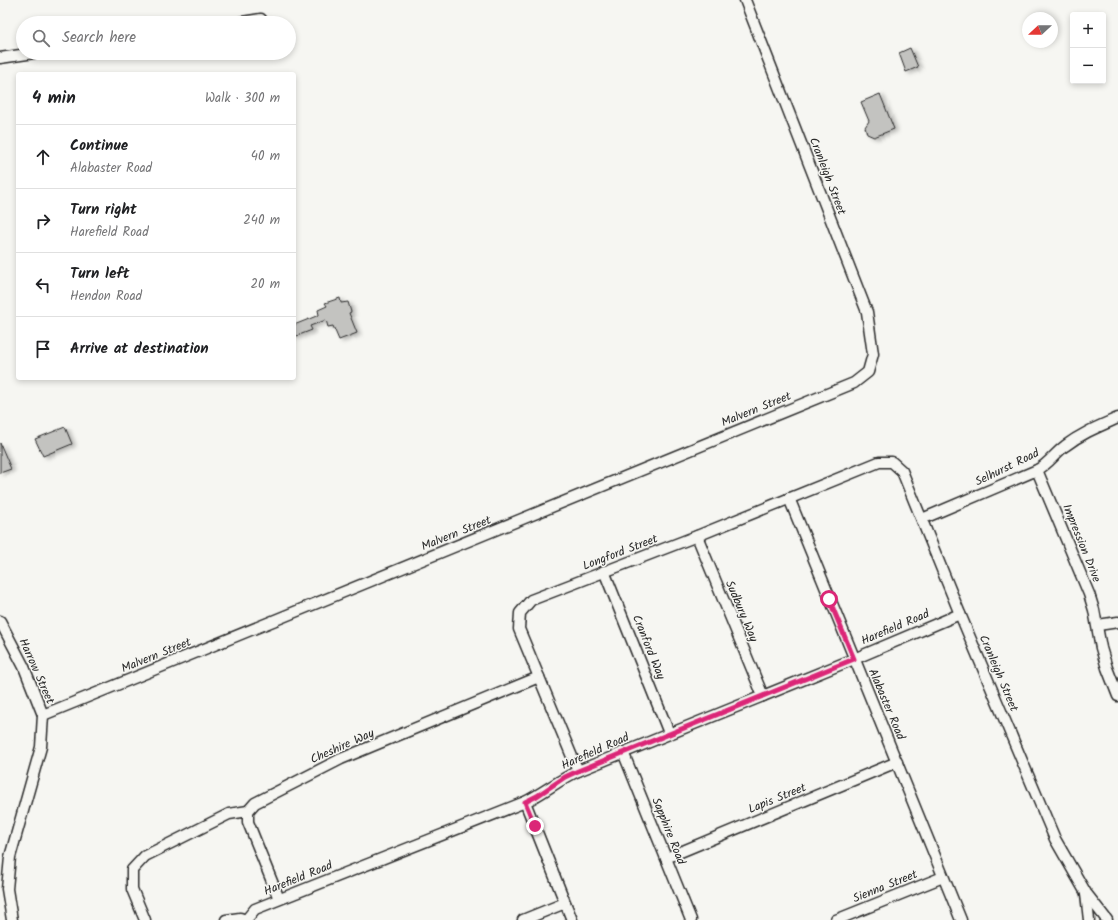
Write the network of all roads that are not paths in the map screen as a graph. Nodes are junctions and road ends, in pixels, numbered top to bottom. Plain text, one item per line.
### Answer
1 (745, 0) edge
2 (16, 56) edge
3 (0, 58) edge
4 (871, 364) joint
5 (1118, 418) edge
6 (892, 462) joint
7 (1037, 470) junction
8 (789, 498) junction
9 (922, 519) junction
10 (696, 536) junction
11 (604, 571) junction
12 (960, 614) junction
13 (0, 621) edge
14 (1118, 622) edge
15 (1098, 625) junction
16 (854, 659) junction
17 (539, 677) junction
18 (763, 696) junction
19 (1118, 696) edge
20 (43, 715) junction
21 (669, 733) junction
22 (623, 752) junction
23 (897, 762) junction
24 (578, 771) junction
25 (525, 802) junction
26 (248, 811) junction
27 (666, 858) junction
28 (943, 877) junction
29 (1086, 893) junction
30 (279, 899) junction
31 (566, 903) junction
32 (12, 920) edge
33 (145, 920) edge
34 (226, 920) edge
35 (246, 920) edge
36 (523, 920) edge
37 (572, 920) edge
38 (691, 920) edge
39 (836, 920) edge
40 (961, 920) edge
41 (1089, 920) edge
42 (1107, 920) edge

1 - 4 street, Cranleigh Street
2 - 3 street
4 - 20 street, Malvern Street
5 - 7 street, Selhurst Road
6 - 8 street, Longford Street
6 - 9 street, Cranleigh Street
7 - 9 street, Selhurst Road
7 - 15 street, Impression Drive
8 - 10 street, Longford Street
8 - 16 street, Alabaster Road
9 - 12 street, Cranleigh Street
10 - 11 street, Longford Street
10 - 18 street, Sudbury Way
11 - 17 street, Longford Street
11 - 21 street, Cranford Way
12 - 16 street, Harefield Road
12 - 29 street, Cranleigh Street
13 - 20 street, Harrow Street
14 - 15 street
15 - 19 street, Impression Drive
16 - 18 street, Harefield Road
16 - 23 street, Alabaster Road
17 - 24 street, Longford Street
17 - 26 street, Cheshire Way
18 - 21 street, Harefield Road
20 - 32 street, Harrow Street
21 - 22 street, Harefield Road
22 - 24 street, Harefield Road
22 - 27 street, Sapphire Road
23 - 27 street, Lapis Street
23 - 28 street, Alabaster Road
24 - 25 street, Harefield Road
25 - 30 street, Harefield Road
25 - 31 street
26 - 30 street
26 - 33 street
27 - 38 street, Sapphire Road
28 - 39 street, Sienna Street
28 - 40 street, Alabaster Road
29 - 41 street, Cranleigh Street
29 - 42 street, Cranleigh Street
30 - 35 street, Harefield Road
31 - 36 street
31 - 37 street
34 - 35 street

